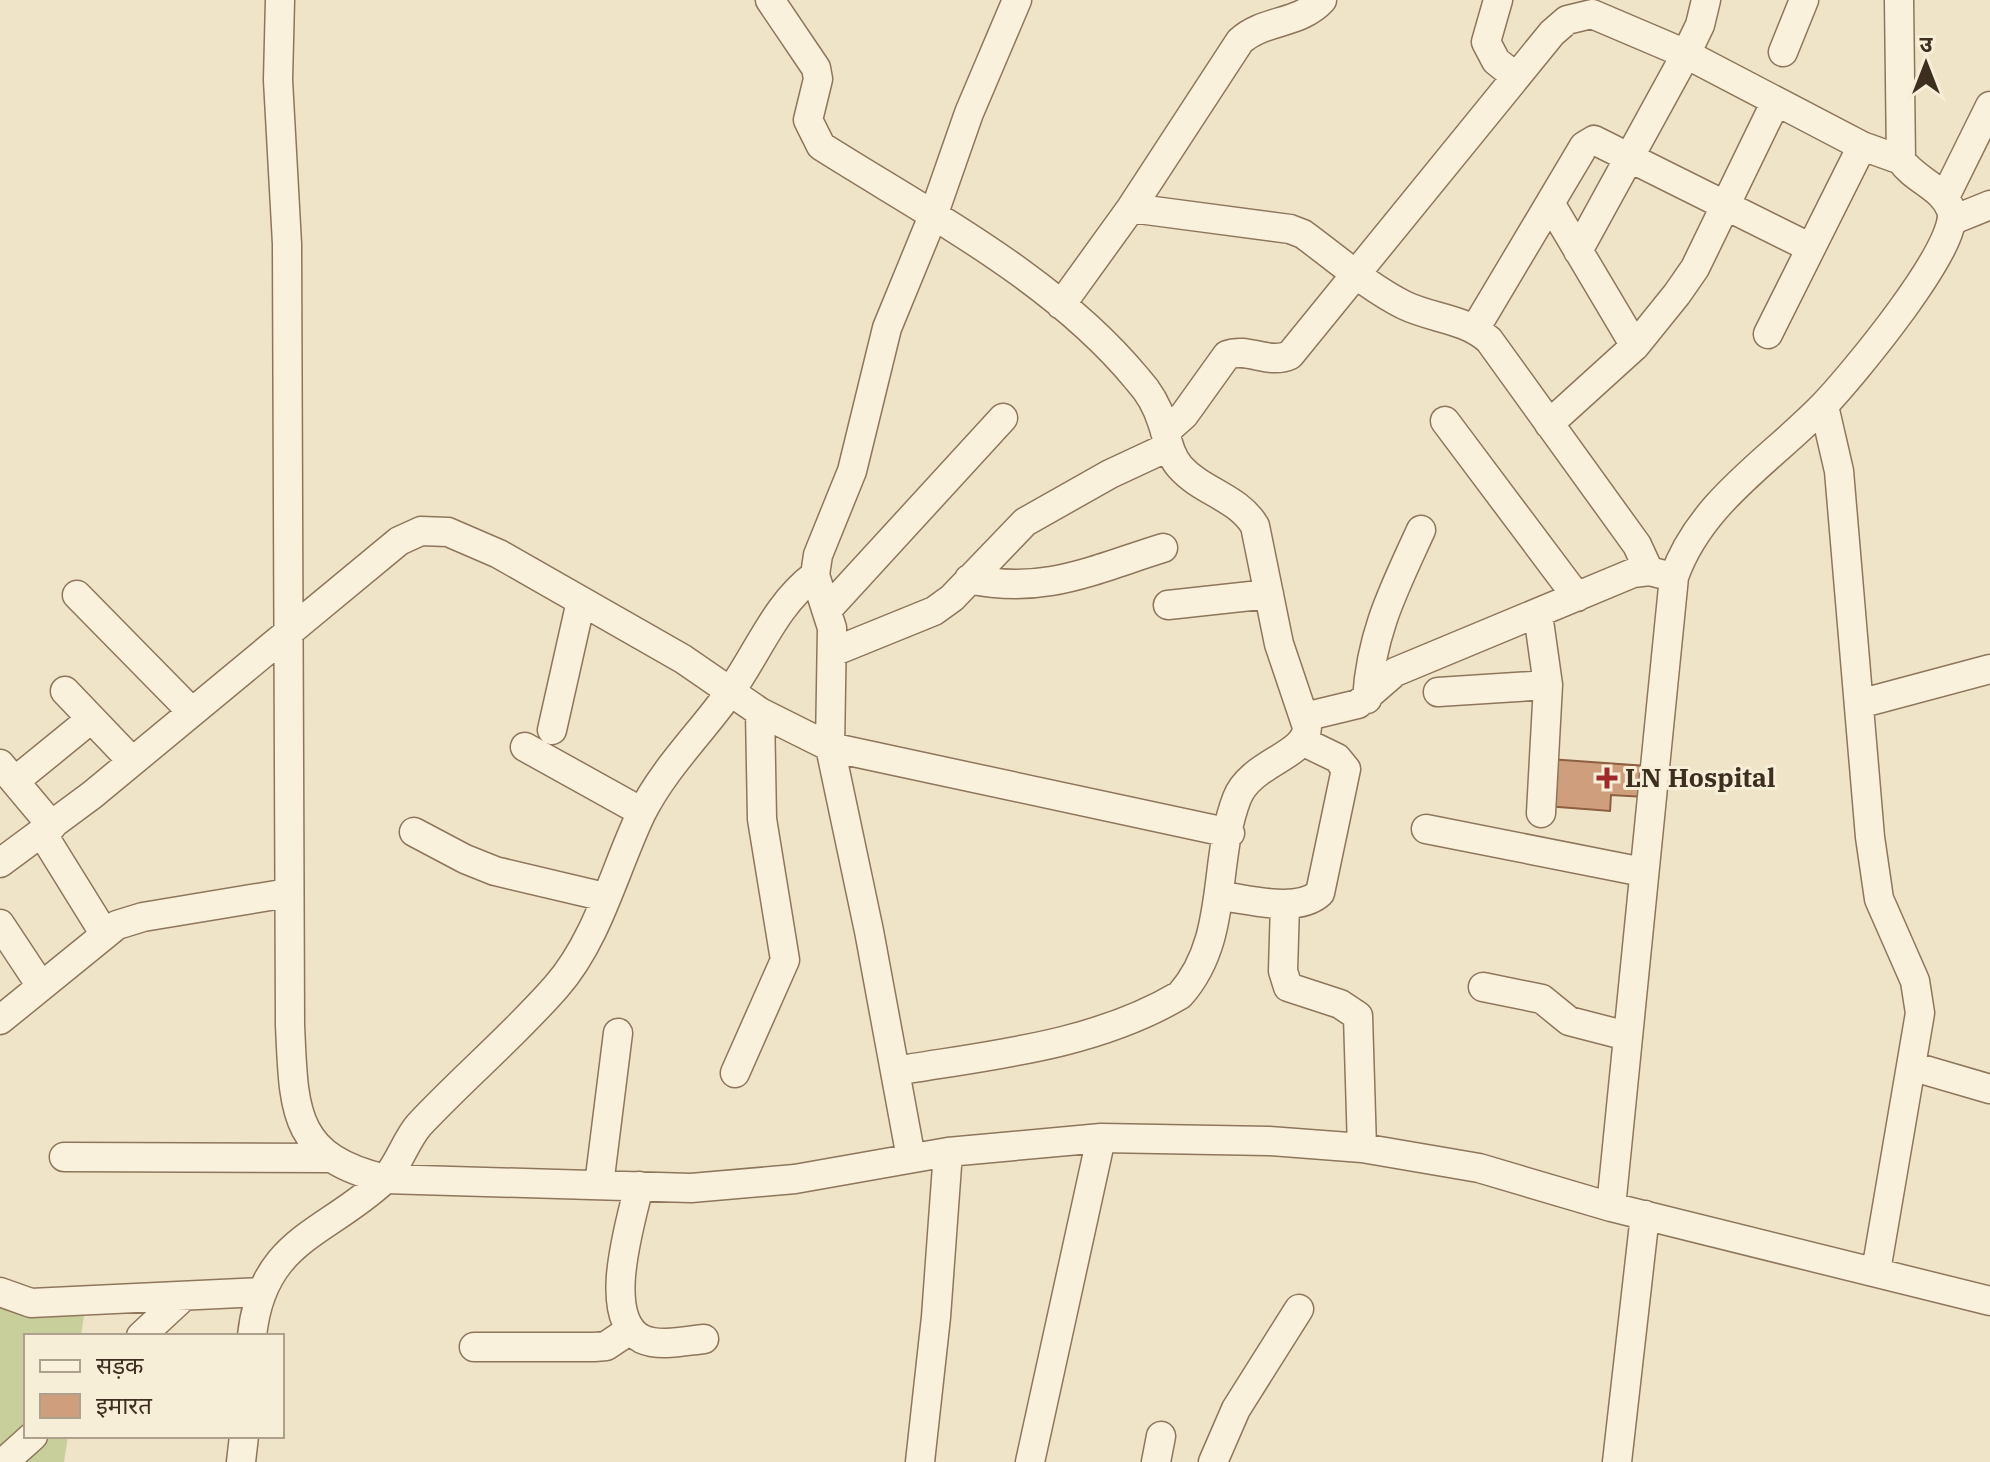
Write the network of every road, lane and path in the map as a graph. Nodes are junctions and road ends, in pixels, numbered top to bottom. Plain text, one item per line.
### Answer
1 (280, 0) edge
2 (770, 0) edge
3 (1017, 0) edge
4 (1322, 0) edge
5 (1498, 0) edge
6 (1706, 0) edge
7 (1804, 0) edge
8 (1899, 0) edge
9 (1783, 52) dead end
10 (1686, 54) junction
11 (1516, 77) junction
12 (1776, 101) junction
13 (1990, 106) edge
14 (1862, 146) junction
15 (1630, 158) junction
16 (1901, 160) junction
17 (1550, 203) junction
18 (1723, 204) junction
19 (1990, 205) edge
20 (1131, 208) junction
21 (1949, 208) junction
22 (933, 216) junction
23 (1811, 248) junction
24 (1578, 251) junction
25 (1359, 274) junction
26 (1061, 305) junction
27 (1475, 329) junction
28 (1768, 334) dead end
29 (1635, 346) junction
30 (1824, 406) junction
31 (1003, 418) dead end
32 (1445, 421) dead end
33 (1549, 424) junction
34 (1167, 439) junction
35 (1421, 530) dead end
36 (1163, 548) dead end
37 (1661, 574) junction
38 (815, 575) junction
39 (969, 579) junction
40 (1269, 594) junction
41 (77, 595) dead end
42 (1577, 597) junction
43 (581, 601) junction
44 (1168, 605) dead end
45 (827, 610) junction
46 (1538, 614) junction
47 (289, 630) junction
48 (833, 652) junction
49 (1990, 669) edge
50 (1548, 685) junction
51 (65, 691) dead end
52 (730, 692) junction
53 (1438, 692) dead end
54 (1367, 699) junction
55 (1859, 704) junction
56 (191, 711) junction
57 (760, 712) junction
58 (91, 719) junction
59 (1304, 729) junction
60 (552, 730) dead end
61 (525, 747) dead end
62 (830, 747) junction
63 (132, 761) junction
64 (7, 772) edge
65 (642, 812) junction
66 (1541, 813) dead end
67 (47, 829) junction
68 (1426, 829) dead end
69 (414, 832) dead end
70 (1230, 833) junction
71 (0, 863) edge
72 (1643, 872) junction
73 (288, 893) junction
74 (1220, 896) junction
75 (605, 897) junction
76 (1285, 904) junction
77 (0, 924) edge
78 (104, 933) junction
79 (41, 986) junction
80 (1483, 987) dead end
81 (0, 1020) edge
82 (618, 1033) dead end
83 (1627, 1036) junction
84 (1911, 1066) junction
85 (895, 1071) junction
86 (735, 1073) dead end
87 (1988, 1081) edge
88 (1101, 1138) junction
89 (1362, 1148) junction
90 (948, 1152) junction
91 (64, 1157) dead end
92 (328, 1158) junction
93 (911, 1158) junction
94 (385, 1179) junction
95 (599, 1185) junction
96 (639, 1186) junction
97 (1611, 1207) junction
98 (1645, 1215) junction
99 (1876, 1271) junction
100 (0, 1292) edge
101 (262, 1292) junction
102 (183, 1297) junction
103 (1990, 1301) edge
104 (1299, 1309) dead end
105 (630, 1330) junction
106 (143, 1334) edge
107 (252, 1334) edge
108 (704, 1339) dead end
109 (474, 1347) dead end
110 (31, 1438) edge
111 (244, 1438) edge
112 (4, 1462) edge
113 (241, 1462) edge
114 (920, 1462) edge
115 (1030, 1462) edge
116 (1213, 1462) edge
117 (1617, 1462) edge

1 - 47 street
2 - 22 street
3 - 22 street
4 - 20 street
5 - 11 street
6 - 10 street
7 - 9 street
8 - 16 street
10 - 11 street
10 - 12 street
10 - 15 street
11 - 25 street
12 - 14 street
12 - 18 street
13 - 21 street
14 - 16 street
14 - 23 street
15 - 17 street
15 - 18 street
15 - 24 street
16 - 21 street
17 - 24 street
17 - 27 street
18 - 23 street
18 - 29 street
19 - 21 street
20 - 25 street
20 - 26 street
21 - 30 street
22 - 26 street
22 - 38 street
23 - 28 street
24 - 29 street
25 - 27 street
25 - 34 street
26 - 34 street
27 - 33 street
29 - 33 street
30 - 37 street
30 - 55 street
31 - 45 street
32 - 42 street
33 - 37 street
34 - 39 street
34 - 40 street
35 - 54 street
36 - 39 street
37 - 42 street
37 - 72 street
38 - 45 street
38 - 52 street
39 - 48 street
40 - 44 street
40 - 59 street
41 - 56 street
42 - 46 street
43 - 47 street
43 - 52 street
43 - 60 street
45 - 48 street
46 - 50 street
46 - 54 street
47 - 56 street
47 - 73 street
48 - 62 street
49 - 55 street
50 - 53 street
50 - 66 street
51 - 58 street
52 - 57 street
52 - 65 street
54 - 59 street
55 - 84 street
56 - 63 street
57 - 62 street
57 - 86 street
58 - 63 street
58 - 64 street
59 - 70 street
59 - 76 street
61 - 65 street
62 - 70 street
62 - 85 street
63 - 67 street
64 - 67 street
65 - 75 street
67 - 71 street
67 - 78 street
68 - 72 street
69 - 75 street
70 - 74 street
72 - 83 street
73 - 78 street
73 - 92 street
74 - 76 street
74 - 85 street
75 - 94 street
76 - 89 street
77 - 79 street
78 - 79 street
79 - 81 street
80 - 83 street
82 - 95 street
83 - 97 street
84 - 87 street
84 - 99 street
85 - 93 street
88 - 89 street
88 - 90 street
88 - 115 street
89 - 97 street
90 - 93 street
90 - 114 street
91 - 92 street
92 - 94 street
93 - 96 street
94 - 95 street
94 - 101 street
95 - 96 street
96 - 105 street
97 - 98 street
98 - 99 street
98 - 117 street
99 - 103 street
100 - 102 street
101 - 102 street
101 - 107 street
102 - 106 street
104 - 116 street
105 - 108 street
105 - 109 street
110 - 112 street
111 - 113 street

